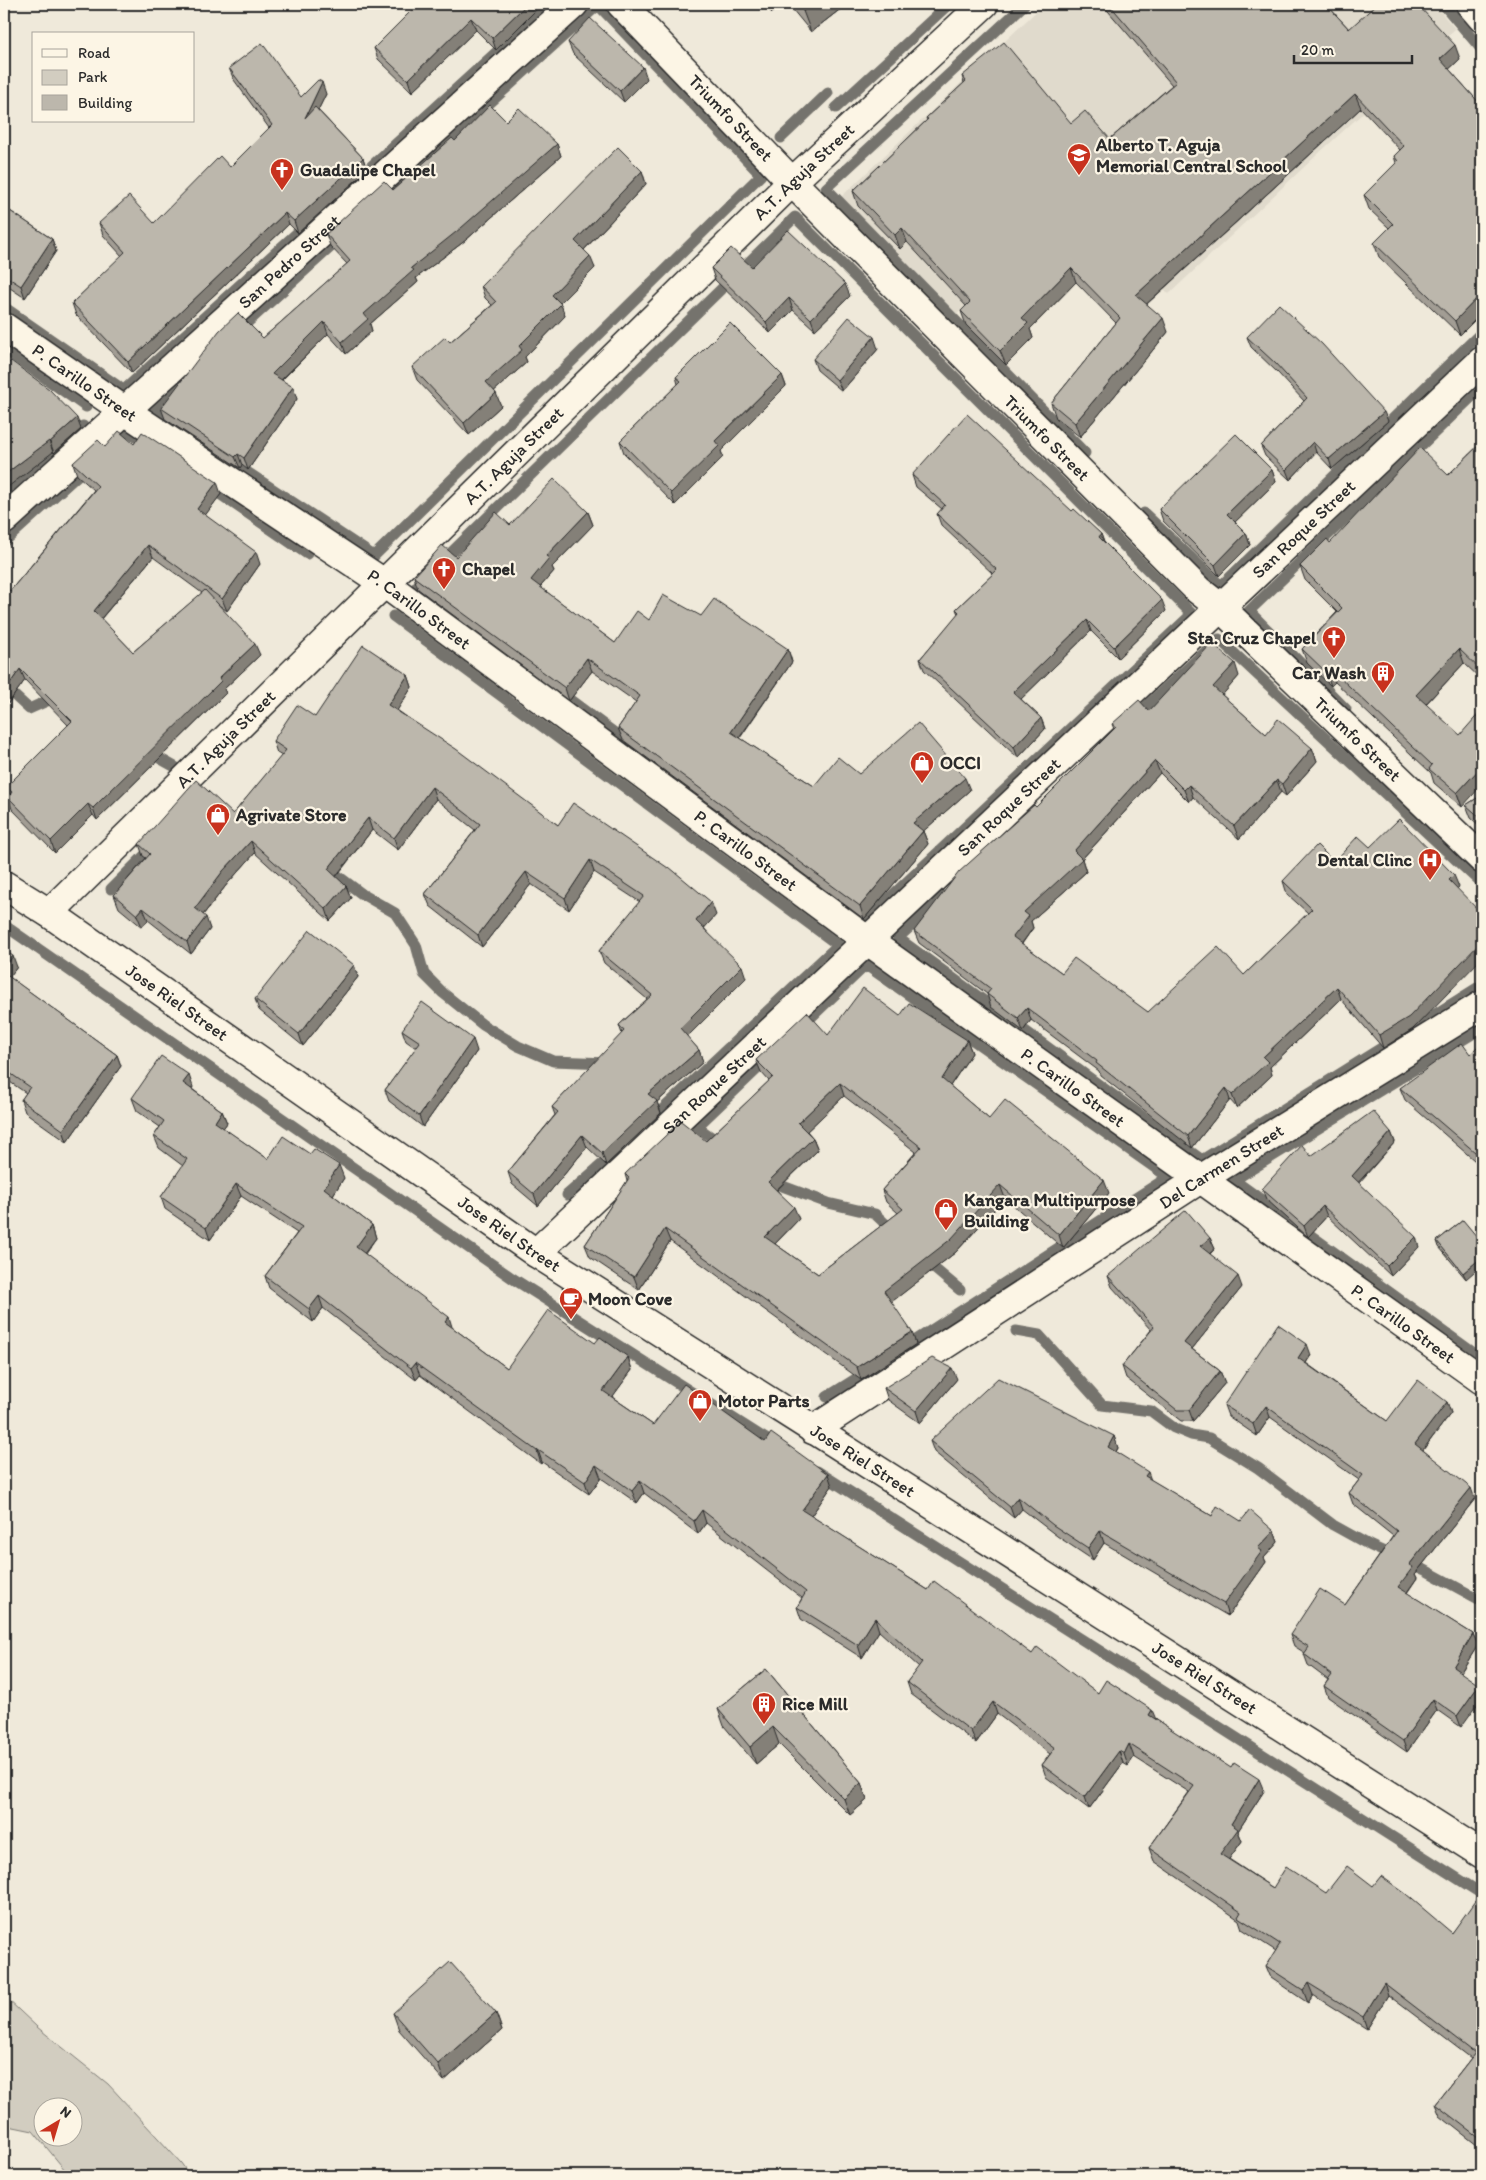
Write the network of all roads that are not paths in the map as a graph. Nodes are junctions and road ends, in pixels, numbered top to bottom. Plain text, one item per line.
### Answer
1 (574, 4) edge
2 (621, 4) edge
3 (984, 4) edge
4 (1470, 4) edge
5 (1482, 18) edge
6 (792, 182) junction
7 (4, 327) edge
8 (1482, 361) edge
9 (125, 411) junction
10 (4, 520) edge
11 (384, 583) junction
12 (1221, 608) junction
13 (1482, 859) edge
14 (4, 884) edge
15 (49, 913) junction
16 (868, 941) junction
17 (1482, 1004) edge
18 (1202, 1178) junction
19 (536, 1253) junction
20 (1482, 1380) edge
21 (813, 1430) junction
22 (1482, 1854) edge

1 - 9 main road, San Pedro Street
2 - 6 main road, Triumfo Street
3 - 6 main road, A.T. Aguja Street
4 - 5 main road
6 - 11 main road, A.T. Aguja Street
6 - 12 main road, Triumfo Street
7 - 9 main road, P. Carillo Street
8 - 12 main road, San Roque Street
9 - 10 main road, San Pedro Street
9 - 11 main road, P. Carillo Street
11 - 15 main road, A.T. Aguja Street
11 - 16 main road, P. Carillo Street
12 - 13 main road, Triumfo Street
12 - 16 main road, San Roque Street
14 - 15 main road, Jose Riel Street
15 - 19 main road, Jose Riel Street
16 - 18 main road, P. Carillo Street
16 - 19 main road, San Roque Street
17 - 18 main road, Del Carmen Street
18 - 20 main road, P. Carillo Street
18 - 21 main road, Del Carmen Street
19 - 21 main road, Jose Riel Street
21 - 22 main road, Jose Riel Street

